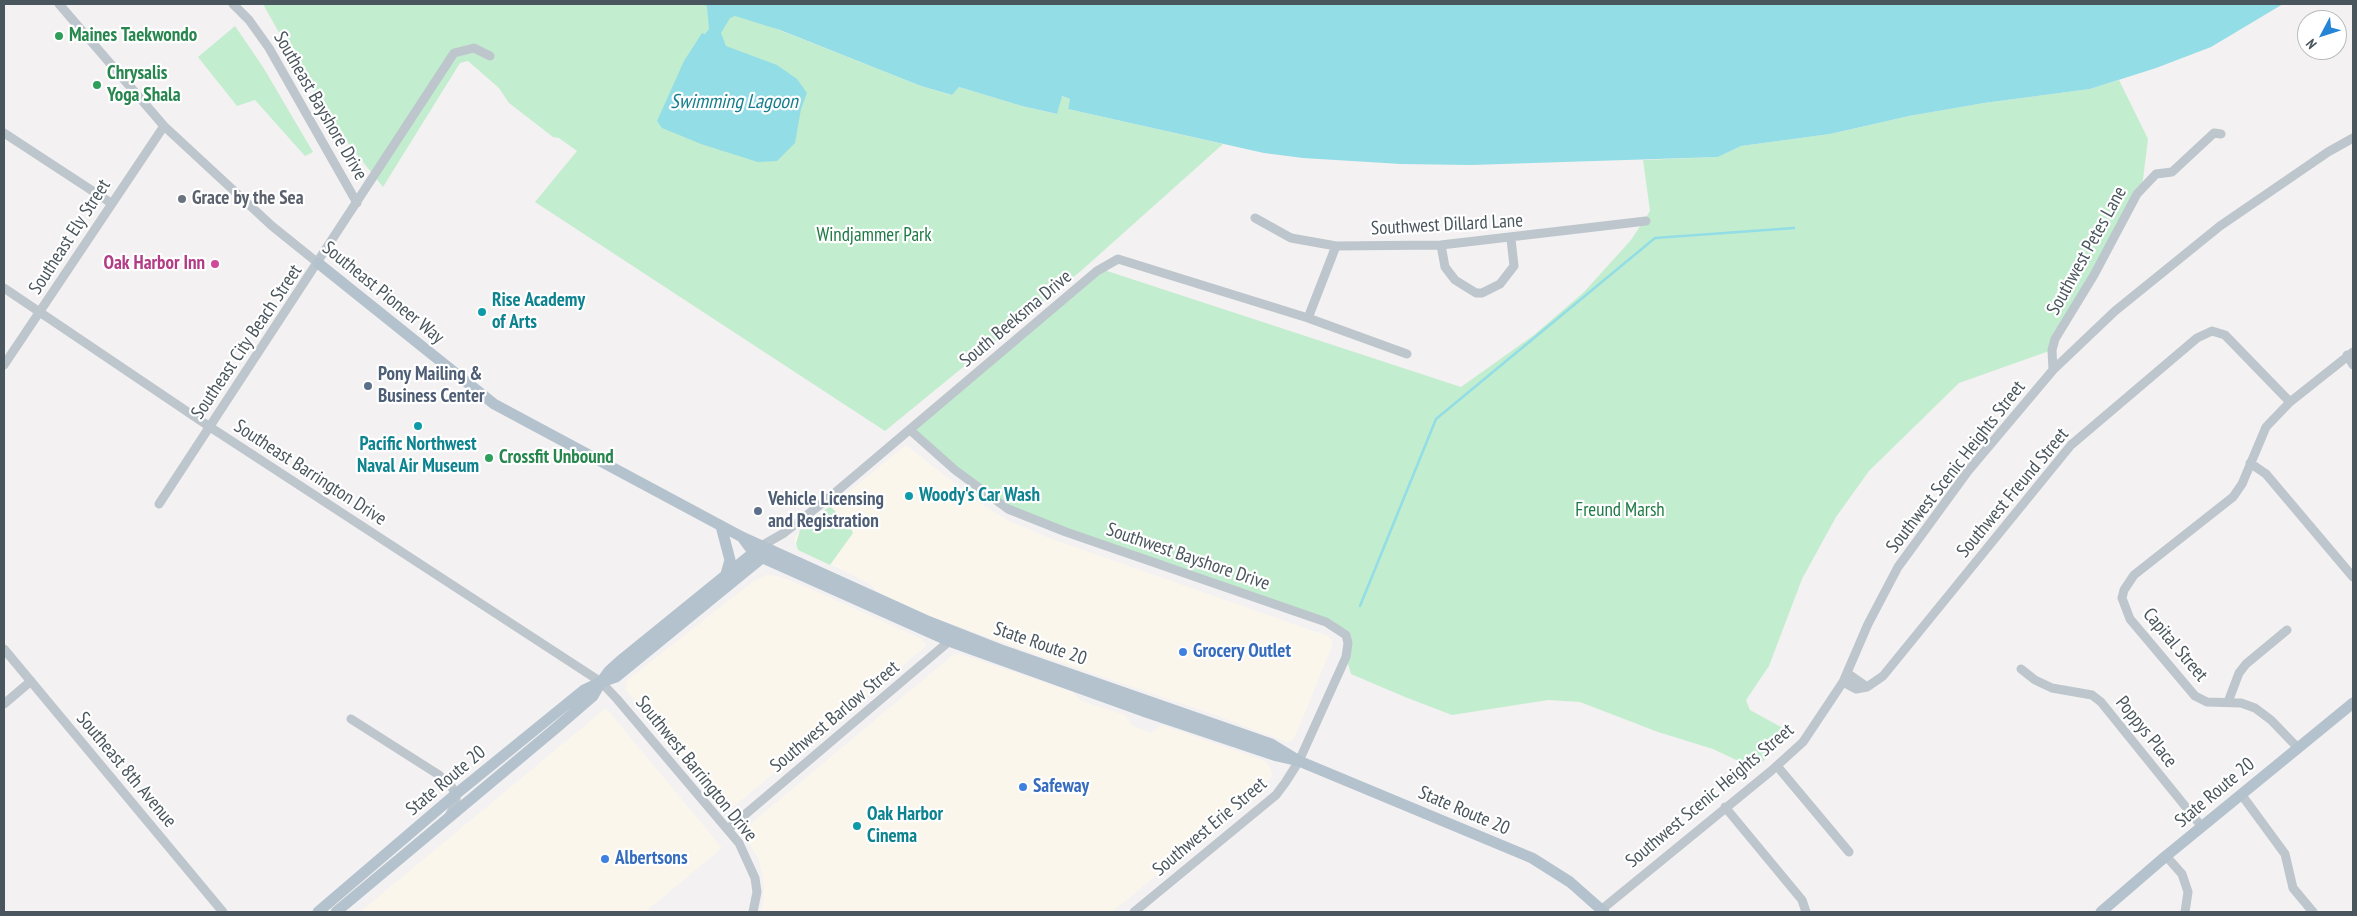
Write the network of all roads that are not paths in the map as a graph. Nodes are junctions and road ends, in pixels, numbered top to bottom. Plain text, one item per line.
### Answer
1 (58, 4) edge
2 (233, 4) edge
3 (490, 56) dead end
4 (164, 126) junction
5 (4, 132) edge
6 (2221, 134) dead end
7 (2353, 138) edge
8 (112, 203) junction
9 (357, 203) junction
10 (1255, 218) dead end
11 (1646, 221) dead end
12 (1511, 239) junction
13 (1336, 246) junction
14 (1441, 246) junction
15 (318, 263) junction
16 (4, 288) edge
17 (41, 312) junction
18 (1308, 318) junction
19 (1407, 354) dead end
20 (2350, 354) edge
21 (4, 365) edge
22 (2353, 365) edge
23 (2053, 370) junction
24 (2290, 402) junction
25 (210, 427) junction
26 (910, 430) junction
27 (2250, 463) junction
28 (160, 504) dead end
29 (721, 526) junction
30 (742, 537) junction
31 (768, 547) junction
32 (758, 555) junction
33 (726, 574) junction
34 (2353, 577) edge
35 (2287, 630) dead end
36 (965, 635) junction
37 (949, 641) junction
38 (4, 649) edge
39 (2021, 669) dead end
40 (1845, 678) junction
41 (31, 681) junction
42 (601, 682) junction
43 (2228, 702) junction
44 (2353, 703) edge
45 (4, 704) edge
46 (351, 719) dead end
47 (2297, 747) junction
48 (1299, 761) junction
49 (1777, 766) junction
50 (456, 794) junction
51 (2241, 794) junction
52 (1725, 807) junction
53 (448, 818) junction
54 (2202, 827) junction
55 (728, 830) junction
56 (1849, 852) dead end
57 (2166, 856) junction
58 (1602, 911) edge
59 (223, 912) edge
60 (318, 912) edge
61 (336, 912) edge
62 (753, 912) edge
63 (1134, 912) edge
64 (1806, 912) edge
65 (2101, 912) edge
66 (2185, 912) edge
67 (2313, 912) edge

1 - 4 street, Southeast Pioneer Way
2 - 9 street, Southeast Bayshore Drive
3 - 9 street, Southeast City Beach Street
4 - 8 street, Southeast Ely Street
4 - 15 street, Southeast Pioneer Way
5 - 8 street
6 - 23 street, Southwest Petes Lane
7 - 23 street, Southwest Scenic Heights Street
8 - 17 street, Southeast Ely Street
9 - 15 street, Southeast City Beach Street
10 - 13 street, Southwest Dillard Lane
11 - 12 street, Southwest Dillard Lane
12 - 14 street, Southwest Dillard Lane
12 - 14 street
13 - 14 street, Southwest Dillard Lane
13 - 18 street
15 - 25 street, Southeast City Beach Street
15 - 29 main road, Southeast Pioneer Way
16 - 17 street, Southeast Barrington Drive
17 - 21 street, Southeast Ely Street
17 - 25 street, Southeast Barrington Drive
18 - 19 street, South Beeksma Drive
18 - 26 street, South Beeksma Drive
20 - 22 street
20 - 24 street, Capital Street
23 - 40 street, Southwest Scenic Heights Street
24 - 27 street, Capital Street
24 - 40 street, Southwest Freund Street
25 - 28 street, Southeast City Beach Street
25 - 42 street, Southeast Barrington Drive
26 - 31 street, South Beeksma Drive
26 - 48 street, Southwest Bayshore Drive
27 - 34 street
27 - 43 street, Capital Street
29 - 30 main road, Southeast Pioneer Way
29 - 33 main road
30 - 31 main road, Southeast Pioneer Way
30 - 32 main road, Southeast Pioneer Way
31 - 32 main road, State Route 20
31 - 36 main road, State Route 20
32 - 33 main road, State Route 20
32 - 37 main road, State Route 20
32 - 42 main road, State Route 20
33 - 42 main road, State Route 20
35 - 43 street
36 - 37 street, Southwest Barlow Street
36 - 48 main road, State Route 20
37 - 48 main road, State Route 20
37 - 55 street, Southwest Barlow Street
38 - 41 street, Southeast 8th Avenue
39 - 54 street, Poppys Place
40 - 49 street, Southwest Scenic Heights Street
41 - 45 street
41 - 59 street, Southeast 8th Avenue
42 - 50 main road, State Route 20
42 - 53 main road, State Route 20
42 - 55 street, Southwest Barrington Drive
43 - 47 street, Capital Street
44 - 47 main road, State Route 20
46 - 50 street
47 - 51 main road, State Route 20
48 - 58 main road, State Route 20
48 - 63 street, Southwest Erie Street
49 - 52 street, Southwest Scenic Heights Street
49 - 56 street
50 - 53 street
50 - 60 main road, State Route 20
51 - 54 main road, State Route 20
51 - 67 street
52 - 58 street, Southwest Scenic Heights Street
52 - 64 street
53 - 61 main road, State Route 20
54 - 57 main road, State Route 20
55 - 62 street, Southwest Barrington Drive
57 - 65 main road, State Route 20
57 - 66 street

